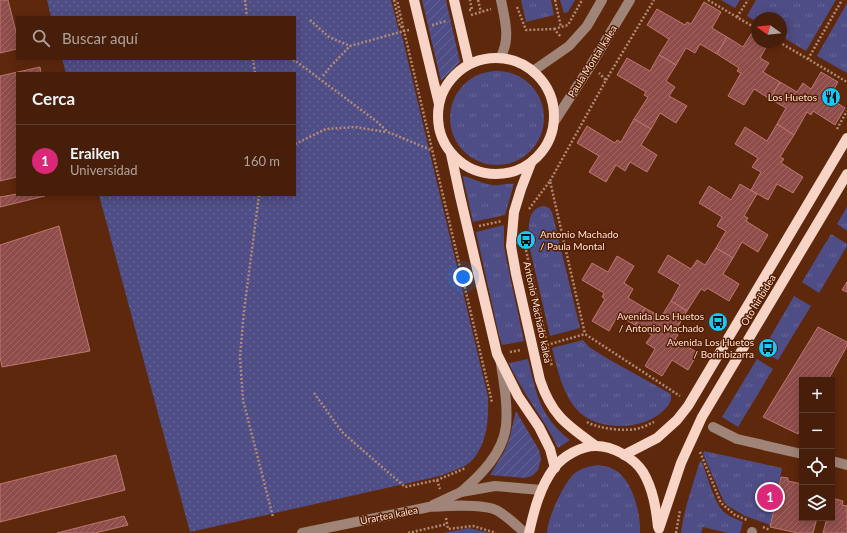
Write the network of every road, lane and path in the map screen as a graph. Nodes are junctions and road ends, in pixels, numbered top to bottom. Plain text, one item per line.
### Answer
1 (245, 0) edge
2 (394, 0) edge
3 (398, 0) edge
4 (414, 0) edge
5 (454, 0) edge
6 (478, 0) edge
7 (501, 0) edge
8 (555, 0) edge
9 (582, 0) edge
10 (602, 0) edge
11 (630, 0) edge
12 (654, 0) edge
13 (708, 0) edge
14 (748, 0) edge
15 (842, 0) edge
16 (481, 12) dead end
17 (247, 16) edge
18 (737, 17) junction
19 (310, 20) dead end
20 (751, 25) edge
21 (421, 27) junction
22 (561, 27) junction
23 (404, 29) junction
24 (554, 29) dead end
25 (350, 46) junction
26 (787, 47) edge
27 (500, 58) junction
28 (808, 59) junction
29 (253, 60) edge
30 (294, 60) edge
31 (469, 64) junction
32 (533, 71) junction
33 (256, 72) edge
34 (324, 76) dead end
35 (606, 80) dead end
36 (847, 82) edge
37 (438, 104) junction
38 (554, 122) junction
39 (388, 132) junction
40 (847, 138) edge
41 (296, 144) edge
42 (432, 150) junction
43 (451, 154) junction
44 (531, 163) junction
45 (847, 174) edge
46 (259, 196) edge
47 (513, 219) junction
48 (467, 229) junction
49 (525, 244) dead end
50 (585, 334) junction
51 (548, 345) junction
52 (534, 348) junction
53 (499, 359) junction
54 (553, 373) dead end
55 (314, 393) dead end
56 (679, 394) junction
57 (676, 399) dead end
58 (492, 406) dead end
59 (688, 406) junction
60 (584, 420) dead end
61 (654, 422) dead end
62 (713, 427) dead end
63 (596, 446) junction
64 (699, 451) dead end
65 (799, 453) edge
66 (624, 455) junction
67 (835, 463) edge
68 (847, 465) edge
69 (469, 466) dead end
70 (554, 468) junction
71 (541, 490) junction
72 (462, 492) junction
73 (429, 507) junction
74 (273, 517) dead end
75 (749, 521) dead end
76 (447, 524) dead end
77 (753, 530) edge
78 (770, 530) dead end
79 (658, 531) edge
80 (302, 533) edge
81 (408, 533) edge
82 (525, 533) edge
83 (529, 533) edge

1 - 17 path
2 - 23 path
3 - 23 path
4 - 21 main road
5 - 31 main road
6 - 16 path
7 - 27 street
8 - 22 path
9 - 22 path
10 - 32 street
11 - 38 street, Paula Montal kalea
12 - 35 path
13 - 18 path
14 - 18 path
15 - 28 path
18 - 20 path
19 - 25 path
21 - 23 path
21 - 37 main road
22 - 24 path
23 - 25 path
23 - 42 path
25 - 34 path
26 - 28 path
27 - 31 main road
27 - 32 main road
28 - 36 path
29 - 33 path
30 - 39 path
31 - 37 main road
32 - 38 main road
37 - 43 main road
38 - 44 main road
39 - 41 path
39 - 42 path
40 - 59 main road, Oto hiribidea
42 - 58 path
43 - 44 main road
43 - 48 main road
44 - 47 main road, Antonio Machado kalea
45 - 79 main road, Oto hiribidea
46 - 74 path
47 - 48 path
47 - 50 path
47 - 52 main road, Antonio Machado kalea
48 - 53 main road
49 - 51 path
50 - 51 path
50 - 56 path
51 - 52 path
51 - 54 path
52 - 53 path
52 - 63 main road, Antonio Machado kalea
53 - 70 main road
53 - 72 street
55 - 69 path
56 - 57 path
56 - 59 path
59 - 66 main road, Oto hiribidea
60 - 61 path
62 - 65 street
63 - 66 main road
63 - 70 main road
64 - 75 path
66 - 79 main road
67 - 68 street
70 - 71 main road
71 - 72 street, Urartea kalea
71 - 83 main road
72 - 73 street, Urartea kalea
73 - 80 street, Urartea kalea
73 - 82 street, Urartea kalea
76 - 81 path
77 - 78 path

